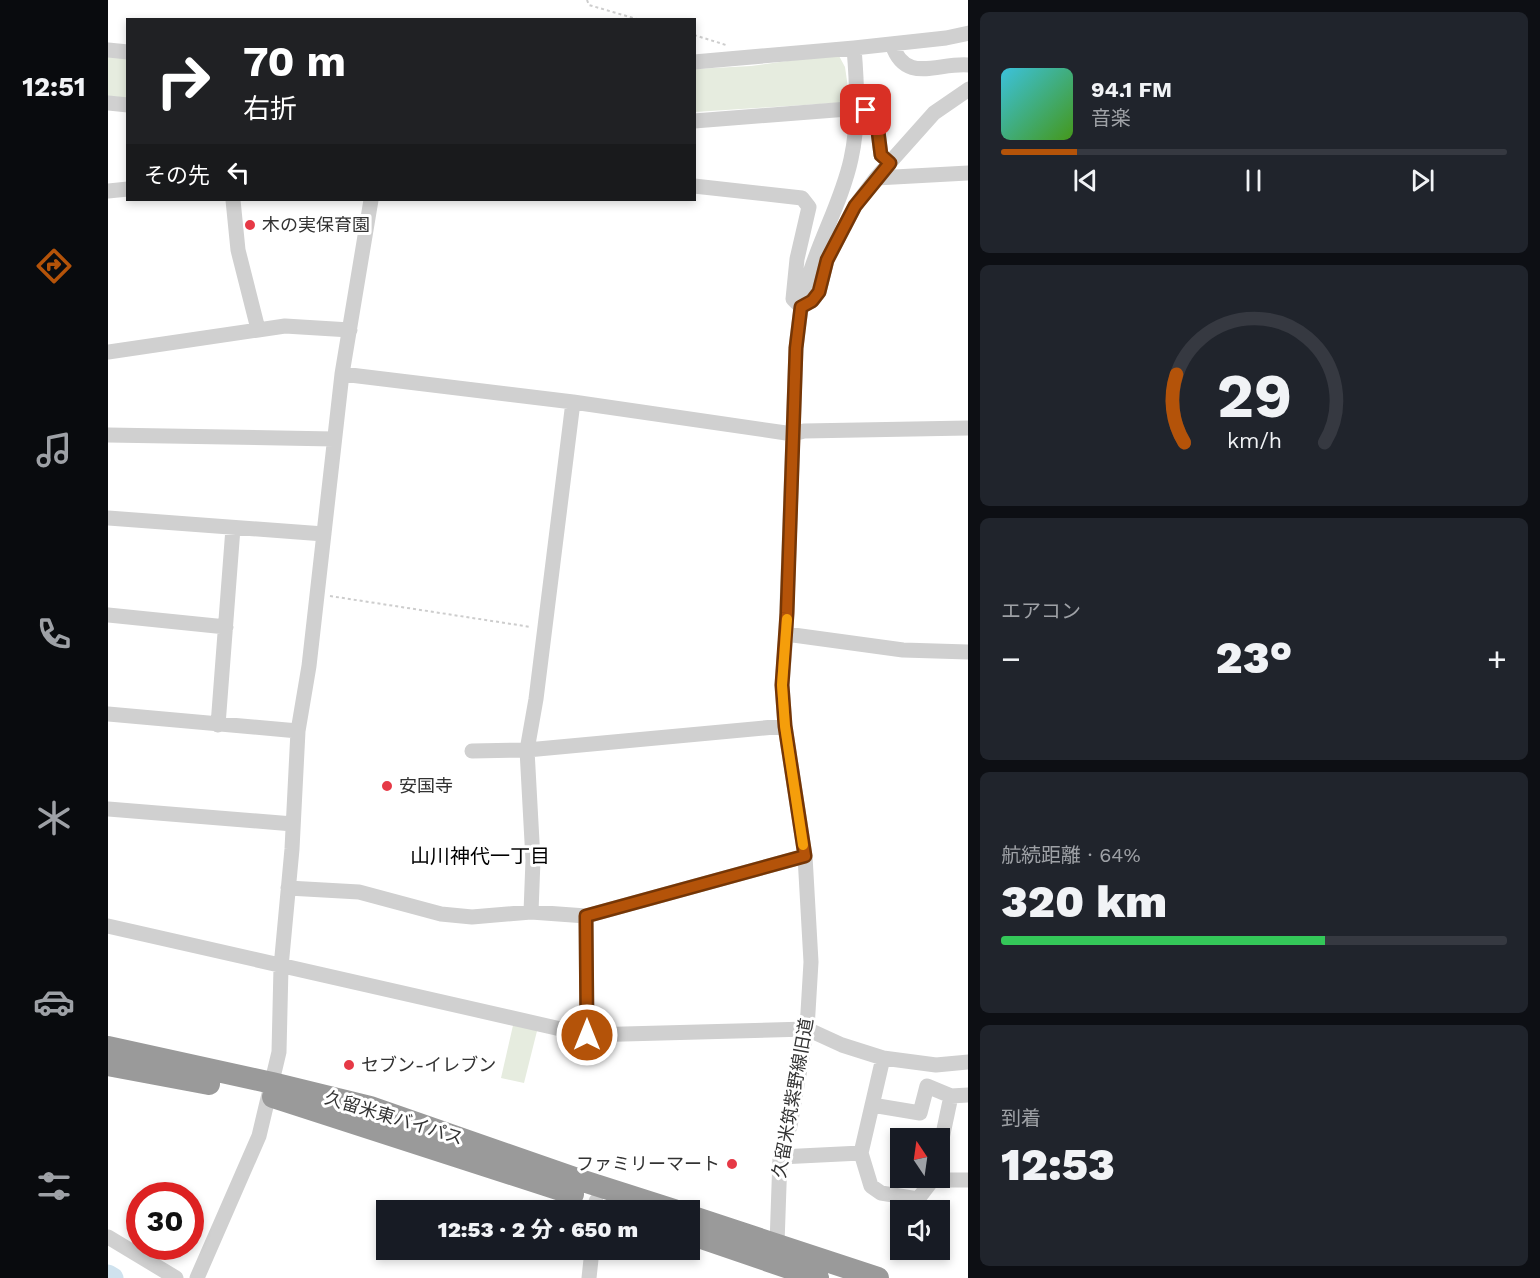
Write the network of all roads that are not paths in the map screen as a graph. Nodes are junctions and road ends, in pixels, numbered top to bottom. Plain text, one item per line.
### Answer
1 (968, 33) edge
2 (892, 44) junction
3 (854, 48) junction
4 (108, 50) edge
5 (126, 52) edge
6 (696, 62) edge
7 (968, 65) edge
8 (968, 90) edge
9 (108, 103) edge
10 (126, 105) edge
11 (848, 109) dead end
12 (866, 110) dead end
13 (696, 121) edge
14 (890, 163) junction
15 (968, 173) edge
16 (876, 178) junction
17 (696, 186) edge
18 (126, 189) edge
19 (108, 191) edge
20 (233, 201) edge
21 (371, 201) edge
22 (801, 307) junction
23 (258, 329) junction
24 (350, 330) junction
25 (108, 352) edge
26 (342, 374) junction
27 (573, 402) junction
28 (968, 428) edge
29 (793, 434) junction
30 (108, 435) edge
31 (334, 440) junction
32 (108, 518) edge
33 (233, 528) junction
34 (324, 534) junction
35 (108, 615) edge
36 (226, 627) junction
37 (786, 634) junction
38 (968, 652) edge
39 (108, 714) edge
40 (218, 725) junction
41 (785, 726) junction
42 (298, 731) junction
43 (527, 750) junction
44 (472, 751) dead end
45 (108, 809) edge
46 (293, 824) junction
47 (805, 856) junction
48 (288, 888) junction
49 (531, 912) junction
50 (586, 916) junction
51 (108, 926) edge
52 (281, 966) junction
53 (807, 1029) junction
54 (587, 1035) junction
55 (108, 1047) edge
56 (883, 1058) junction
57 (968, 1062) edge
58 (108, 1065) edge
59 (270, 1089) junction
60 (968, 1095) edge
61 (951, 1096) junction
62 (872, 1105) junction
63 (944, 1128) edge
64 (861, 1153) junction
65 (780, 1157) junction
66 (950, 1179) edge
67 (968, 1179) edge
68 (927, 1188) edge
69 (579, 1200) edge
70 (644, 1200) edge
71 (700, 1219) edge
72 (108, 1237) edge
73 (700, 1237) edge
74 (777, 1244) junction
75 (591, 1260) edge
76 (176, 1278) edge
77 (197, 1278) edge
78 (590, 1278) edge
79 (818, 1278) edge
80 (878, 1278) edge

1 - 2 street
2 - 3 street
2 - 7 street
3 - 6 street
3 - 22 street, 久留米筑紫野線旧道
4 - 5 street
8 - 14 street
9 - 10 street
11 - 13 street
12 - 14 street
14 - 16 street
15 - 16 street
16 - 22 street
17 - 22 street
18 - 19 street
20 - 23 street
21 - 24 street
22 - 29 street, 久留米筑紫野線旧道
23 - 24 street
23 - 25 street
24 - 26 street
26 - 27 street
26 - 31 street
27 - 29 street
27 - 43 street
28 - 29 street
29 - 37 street, 久留米筑紫野線旧道
30 - 31 street
31 - 34 street
32 - 33 street
33 - 34 street
33 - 36 street
34 - 42 street
35 - 36 street
36 - 40 street
37 - 38 street
37 - 41 street, 久留米筑紫野線旧道
39 - 40 street
40 - 42 street
41 - 43 street
41 - 47 street, 久留米筑紫野線旧道
42 - 46 street
43 - 44 street
43 - 49 street
45 - 46 street
46 - 48 street
47 - 50 street
47 - 53 street, 久留米筑紫野線旧道
48 - 49 street
48 - 52 street
49 - 50 street
50 - 54 street
51 - 52 street
52 - 54 street
52 - 59 street
53 - 54 street
53 - 56 street
53 - 65 street, 久留米筑紫野線旧道
55 - 59 highway, 久留米東バイパス
56 - 57 street
56 - 62 street
58 - 59 highway, 久留米東バイパス
59 - 69 highway, 久留米東バイパス
59 - 70 highway, 久留米東バイパス
59 - 77 street
60 - 61 street
61 - 62 street
61 - 63 street
62 - 64 street
64 - 65 street
64 - 68 street
65 - 74 street, 久留米筑紫野線旧道
66 - 67 street
71 - 74 highway
72 - 76 street
73 - 79 highway
74 - 80 highway
75 - 78 street

